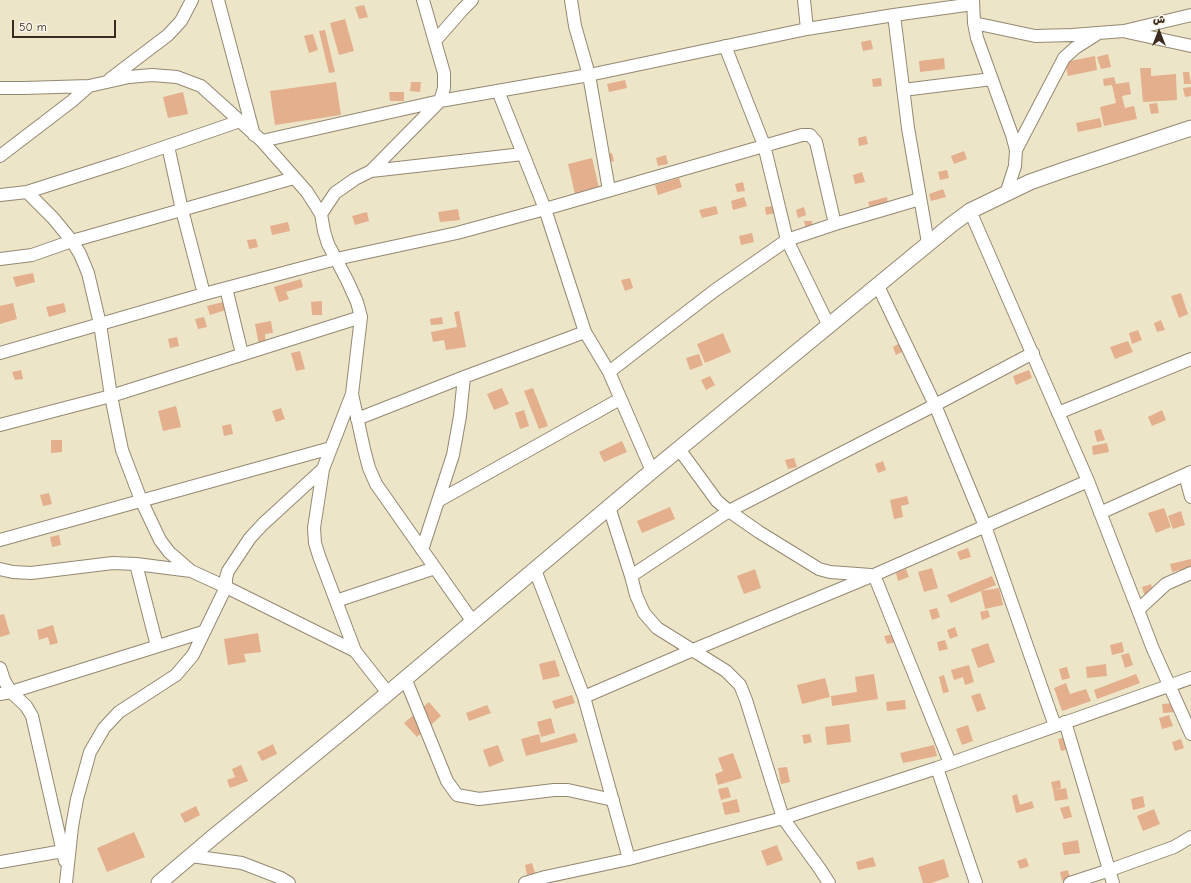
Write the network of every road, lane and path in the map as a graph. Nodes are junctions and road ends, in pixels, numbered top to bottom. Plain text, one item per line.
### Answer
1 (192, 0) edge
2 (218, 0) edge
3 (423, 0) edge
4 (472, 0) edge
5 (571, 0) edge
6 (804, 0) edge
7 (973, 2) edge
8 (894, 15) junction
9 (1191, 15) edge
10 (974, 23) junction
11 (807, 29) junction
12 (1124, 31) junction
13 (1100, 32) junction
14 (435, 41) junction
15 (725, 46) junction
16 (1191, 46) edge
17 (589, 75) junction
18 (992, 79) junction
19 (106, 82) junction
20 (89, 86) junction
21 (0, 88) edge
22 (903, 90) junction
23 (498, 91) junction
24 (440, 101) junction
25 (240, 121) junction
26 (1191, 128) edge
27 (258, 138) junction
28 (764, 145) junction
29 (168, 146) junction
30 (1016, 150) junction
31 (523, 154) junction
32 (0, 156) edge
33 (371, 171) junction
34 (294, 178) junction
35 (609, 190) junction
36 (27, 192) junction
37 (1006, 194) junction
38 (0, 195) edge
39 (920, 199) junction
40 (545, 209) junction
41 (182, 210) junction
42 (970, 211) junction
43 (321, 214) junction
44 (835, 224) junction
45 (72, 240) junction
46 (787, 240) junction
47 (928, 243) junction
48 (0, 259) edge
49 (336, 259) junction
50 (878, 286) junction
51 (226, 288) junction
52 (204, 294) junction
53 (361, 317) junction
54 (100, 324) junction
55 (829, 326) junction
56 (585, 332) junction
57 (0, 353) edge
58 (1033, 353) junction
59 (242, 354) junction
60 (1191, 359) edge
61 (609, 372) junction
62 (464, 377) junction
63 (352, 394) junction
64 (111, 396) junction
65 (620, 399) junction
66 (935, 405) junction
67 (1058, 414) junction
68 (358, 419) junction
69 (0, 425) edge
70 (331, 448) junction
71 (679, 449) junction
72 (323, 469) junction
73 (652, 471) junction
74 (1188, 474) edge
75 (1088, 481) junction
76 (1191, 497) edge
77 (141, 500) junction
78 (438, 501) junction
79 (609, 507) junction
80 (729, 512) junction
81 (1100, 513) junction
82 (985, 526) junction
83 (0, 540) edge
84 (422, 550) junction
85 (136, 564) junction
86 (435, 568) junction
87 (0, 569) edge
88 (536, 570) junction
89 (192, 571) junction
90 (1191, 573) edge
91 (874, 575) junction
92 (631, 576) junction
93 (226, 587) junction
94 (336, 601) junction
95 (1138, 610) junction
96 (473, 622) junction
97 (204, 632) junction
98 (157, 646) junction
99 (693, 650) junction
100 (355, 651) junction
101 (0, 668) edge
102 (405, 678) junction
103 (1191, 678) edge
104 (1168, 686) junction
105 (6, 693) edge
106 (388, 693) junction
107 (584, 697) junction
108 (1060, 724) junction
109 (1191, 734) edge
110 (950, 763) junction
111 (937, 768) junction
112 (613, 800) junction
113 (783, 818) junction
114 (1191, 837) edge
115 (63, 851) junction
116 (191, 856) junction
117 (629, 859) junction
118 (0, 862) edge
119 (67, 870) junction
120 (1110, 870) junction
121 (546, 880) edge
122 (66, 883) edge
123 (159, 883) edge
124 (290, 883) edge
125 (525, 883) edge
126 (829, 883) edge
127 (976, 883) edge
128 (1070, 883) edge
129 (1113, 883) edge

1 - 19 street
2 - 27 street
3 - 14 street
4 - 14 street
5 - 17 street
6 - 11 street
7 - 8 street
7 - 10 street
8 - 11 street
8 - 22 street
9 - 12 street
10 - 13 street
10 - 18 street
11 - 15 street
12 - 13 street
12 - 16 street
13 - 30 street
14 - 24 street
15 - 17 street
15 - 28 street
17 - 23 street
17 - 35 street
18 - 22 street
18 - 30 street
19 - 20 street
19 - 25 street
20 - 21 street
20 - 32 street
22 - 39 street
23 - 24 street
23 - 31 street
24 - 27 street
24 - 33 street
25 - 27 street
25 - 29 street
26 - 37 street
27 - 34 street
28 - 35 street
28 - 44 street
28 - 46 street
29 - 36 street
29 - 41 street
30 - 37 street
31 - 33 street
31 - 40 street
33 - 43 street
34 - 41 street
34 - 43 street
35 - 40 street
36 - 38 street
36 - 45 street
37 - 42 street
39 - 44 street
39 - 47 street
40 - 49 street
40 - 56 street
41 - 45 street
41 - 52 street
42 - 47 street
42 - 58 street
43 - 49 street
44 - 46 street
45 - 48 street
45 - 54 street
46 - 55 street
46 - 61 street
47 - 50 street
49 - 51 street
49 - 53 street
50 - 55 street
50 - 66 street
51 - 52 street
51 - 59 street
52 - 54 street
53 - 59 street
53 - 63 street
54 - 57 street
54 - 64 street
55 - 71 street
56 - 61 street
56 - 62 street
58 - 66 street
58 - 67 street
59 - 64 street
60 - 67 street
61 - 65 street
62 - 68 street
62 - 78 street
63 - 68 street
63 - 70 street
64 - 69 street
64 - 77 street
65 - 73 street
65 - 78 street
66 - 80 street
66 - 82 street
67 - 75 street
68 - 84 street
70 - 72 street
70 - 77 street
71 - 73 street
71 - 80 street
72 - 93 street
72 - 94 street
73 - 79 street
74 - 76 street
74 - 81 street
75 - 81 street
75 - 82 street
77 - 83 street
77 - 89 street
78 - 84 street
79 - 88 street
79 - 92 street
80 - 91 street
80 - 92 street
81 - 95 street
82 - 91 street
82 - 108 street
84 - 86 street
85 - 87 street
85 - 89 street
85 - 98 street
86 - 94 street
86 - 96 street
88 - 96 street
88 - 107 street
89 - 93 street
90 - 95 street
91 - 99 street
91 - 110 street
92 - 99 street
93 - 97 street
93 - 100 street
94 - 100 street
95 - 104 street
96 - 102 street
97 - 98 street
97 - 119 street
98 - 105 street
99 - 107 street
99 - 113 street
100 - 106 street
101 - 105 street
102 - 106 street
102 - 112 street
103 - 104 street
104 - 108 street
104 - 109 street
105 - 115 street
106 - 116 street
107 - 112 street
108 - 110 street
108 - 120 street
110 - 111 street
111 - 113 street
111 - 127 street
112 - 117 street
113 - 117 street
113 - 126 street
114 - 120 street
115 - 118 street
115 - 119 street
116 - 123 street
116 - 124 street
117 - 121 street
119 - 122 street
120 - 128 street
120 - 129 street
121 - 125 street

